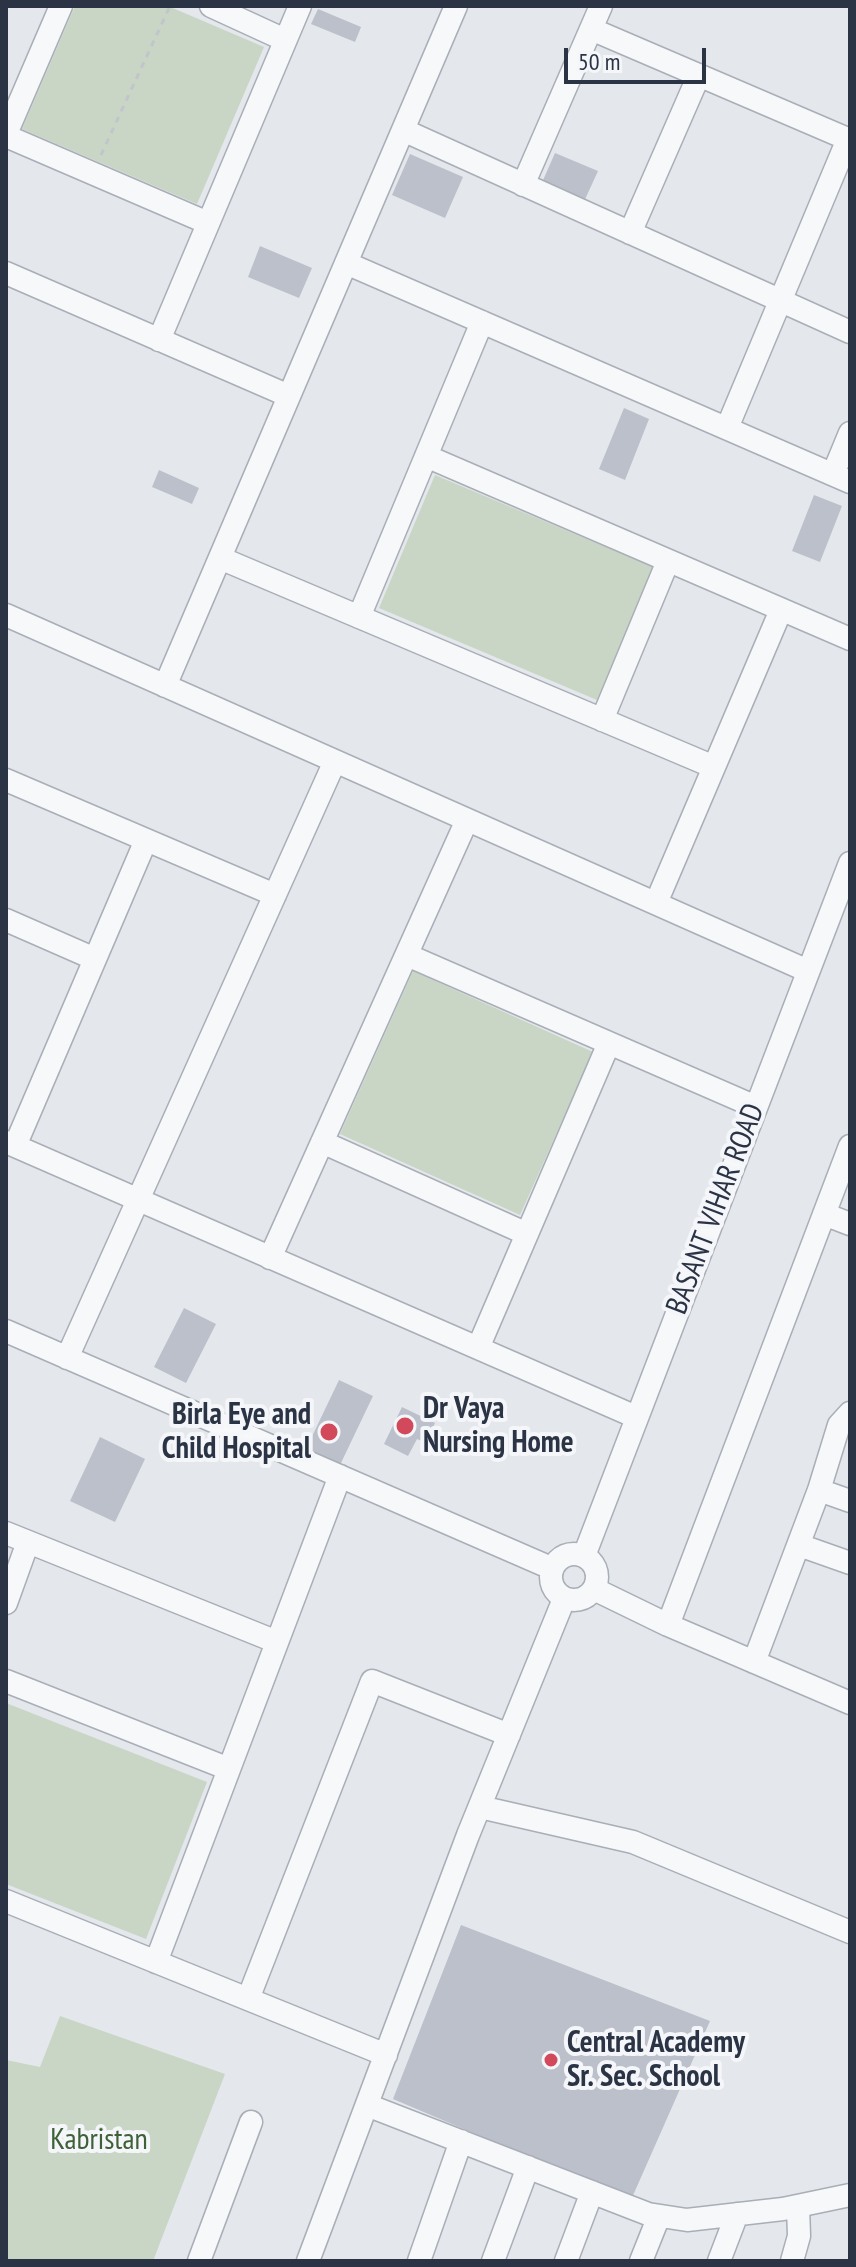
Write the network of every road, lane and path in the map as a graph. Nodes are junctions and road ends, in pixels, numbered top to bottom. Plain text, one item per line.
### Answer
1 (61, 6) edge
2 (170, 6) edge
3 (211, 6) edge
4 (300, 6) edge
5 (456, 6) edge
6 (601, 6) edge
7 (591, 29) junction
8 (285, 40) junction
9 (699, 75) junction
10 (403, 130) junction
11 (6, 135) edge
12 (849, 140) edge
13 (92, 173) junction
14 (523, 185) junction
15 (208, 223) junction
16 (630, 233) junction
17 (346, 263) junction
18 (6, 273) edge
19 (781, 301) junction
20 (482, 322) junction
21 (850, 332) edge
22 (159, 340) junction
23 (289, 396) junction
24 (727, 428) junction
25 (850, 433) edge
26 (426, 456) junction
27 (841, 478) edge
28 (220, 558) junction
29 (668, 561) junction
30 (781, 610) junction
31 (6, 615) edge
32 (359, 617) junction
33 (850, 639) edge
34 (165, 686) junction
35 (602, 720) junction
36 (335, 761) junction
37 (714, 767) junction
38 (6, 780) edge
39 (467, 820) junction
40 (146, 840) junction
41 (850, 863) edge
42 (275, 895) junction
43 (656, 903) junction
44 (6, 920) edge
45 (407, 955) junction
46 (95, 959) junction
47 (808, 971) junction
48 (609, 1043) junction
49 (756, 1107) junction
50 (322, 1142) junction
51 (10, 1144) edge
52 (850, 1146) edge
53 (138, 1201) junction
54 (824, 1214) junction
55 (850, 1224) edge
56 (527, 1234) junction
57 (270, 1258) junction
58 (6, 1331) edge
59 (478, 1348) junction
60 (67, 1358) junction
61 (850, 1413) edge
62 (636, 1417) junction
63 (340, 1476) junction
64 (819, 1490) junction
65 (850, 1501) edge
66 (6, 1533) edge
67 (28, 1542) junction
68 (799, 1545) junction
69 (584, 1556) junction
70 (850, 1563) edge
71 (551, 1568) junction
72 (594, 1589) junction
73 (564, 1599) junction
74 (6, 1603) edge
75 (668, 1625) junction
76 (277, 1642) junction
77 (754, 1662) junction
78 (6, 1681) edge
79 (850, 1703) edge
80 (509, 1735) junction
81 (229, 1769) junction
82 (480, 1807) junction
83 (6, 1901) edge
84 (850, 1932) edge
85 (156, 1962) junction
86 (248, 1999) junction
87 (386, 2055) junction
88 (367, 2105) junction
89 (251, 2122) dead end
90 (461, 2141) junction
91 (528, 2167) junction
92 (592, 2192) junction
93 (850, 2195) edge
94 (798, 2206) junction
95 (737, 2214) junction
96 (659, 2216) junction
97 (199, 2261) edge
98 (308, 2261) edge
99 (419, 2261) edge
100 (493, 2261) edge
101 (566, 2261) edge
102 (641, 2261) edge
103 (719, 2261) edge
104 (792, 2261) edge

1 - 11 street
2 - 13 path
3 - 8 street
4 - 8 street
5 - 10 street
6 - 7 street
7 - 9 street
7 - 14 street
8 - 15 street
9 - 12 street
9 - 16 street
10 - 14 street
10 - 17 street
11 - 13 street
12 - 19 street
13 - 15 street
14 - 16 street
15 - 22 street
16 - 19 street
17 - 20 street
17 - 23 street
18 - 22 street
19 - 21 street
19 - 24 street
20 - 24 street
20 - 26 street
22 - 23 street
23 - 28 street
24 - 27 street
25 - 27 street
26 - 29 street
26 - 32 street
28 - 32 street
28 - 34 street
29 - 30 street
29 - 35 street
30 - 33 street
30 - 37 street
31 - 34 street
32 - 35 street
34 - 36 street
35 - 37 street
36 - 39 street
36 - 42 street
37 - 43 street
38 - 40 street
39 - 43 street
39 - 45 street
40 - 42 street
40 - 46 street
41 - 47 street, BASANT VIHAR ROAD
42 - 53 street
43 - 47 street
44 - 46 street
45 - 48 street
45 - 50 street
46 - 51 street
47 - 49 street, BASANT VIHAR ROAD
48 - 49 street
48 - 56 street
49 - 62 street, BASANT VIHAR ROAD
50 - 56 street
50 - 57 street
51 - 53 street
52 - 54 street
53 - 57 street
53 - 60 street
54 - 55 street
54 - 75 street
56 - 59 street
57 - 59 street
58 - 60 street
59 - 62 street
60 - 63 street
61 - 64 street
62 - 69 street, BASANT VIHAR ROAD
63 - 71 street
63 - 76 street
64 - 65 street
64 - 68 street
66 - 67 street
67 - 74 street
67 - 76 street
68 - 70 street
68 - 77 street
69 - 71 street
69 - 72 street
71 - 73 street
72 - 73 street
72 - 75 street
73 - 80 street
75 - 77 street
76 - 81 street
77 - 79 street
78 - 81 street
80 - 82 street
80 - 86 street
81 - 85 street
82 - 84 street
82 - 87 street
83 - 85 street
85 - 86 street
86 - 87 street
87 - 88 street
88 - 90 street
88 - 98 street
89 - 97 street
90 - 91 street
90 - 99 street
91 - 92 street
91 - 100 street
92 - 96 street
92 - 101 street
93 - 94 street
94 - 95 street
94 - 104 street
95 - 96 street
95 - 103 street
96 - 102 street

